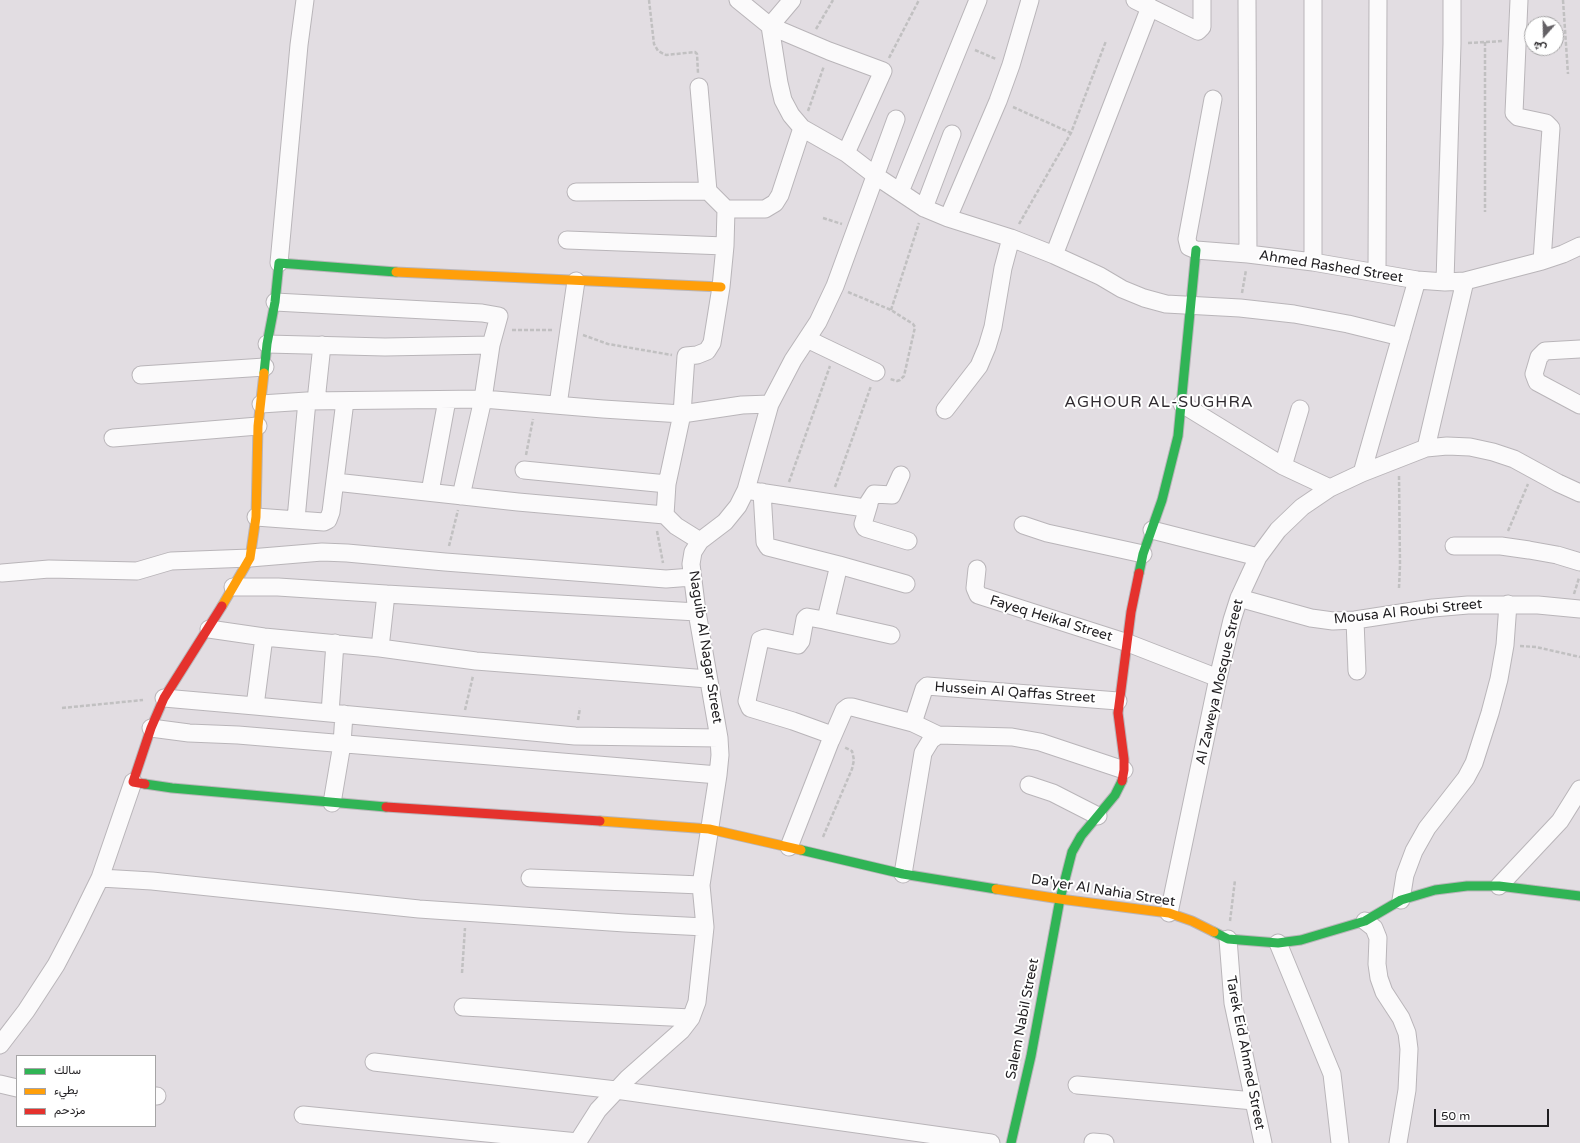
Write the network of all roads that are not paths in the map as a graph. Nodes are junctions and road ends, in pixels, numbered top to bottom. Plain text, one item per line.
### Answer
1 (305, 0) edge
2 (738, 0) edge
3 (792, 0) edge
4 (977, 0) edge
5 (1030, 0) edge
6 (1202, 0) edge
7 (1247, 0) edge
8 (1313, 0) edge
9 (1378, 0) edge
10 (1452, 0) edge
11 (1519, 0) edge
12 (1142, 4) edge
13 (770, 26) junction
14 (699, 87) dead end
15 (1213, 99) dead end
16 (896, 118) dead end
17 (802, 128) junction
18 (952, 134) dead end
19 (846, 153) junction
20 (876, 176) junction
21 (708, 191) junction
22 (576, 192) dead end
23 (900, 192) junction
24 (924, 208) junction
25 (726, 209) junction
26 (948, 218) junction
27 (1011, 238) junction
28 (567, 240) dead end
29 (725, 246) junction
30 (1580, 246) edge
31 (1196, 250) junction
32 (1248, 254) junction
33 (1054, 255) junction
34 (1542, 261) junction
35 (1313, 262) junction
36 (279, 263) junction
37 (1377, 273) junction
38 (1417, 280) junction
39 (576, 281) junction
40 (1465, 281) junction
41 (1445, 282) junction
42 (721, 287) junction
43 (275, 302) junction
44 (1191, 306) junction
45 (493, 337) junction
46 (1401, 337) junction
47 (808, 339) junction
48 (267, 344) junction
49 (322, 345) junction
50 (1580, 350) edge
51 (265, 367) junction
52 (876, 372) road end
53 (141, 375) dead end
54 (483, 399) junction
55 (447, 400) junction
56 (311, 401) junction
57 (345, 401) junction
58 (261, 404) junction
59 (770, 404) junction
60 (1182, 404) junction
61 (558, 405) junction
62 (1580, 405) edge
63 (1300, 408) dead end
64 (945, 410) dead end
65 (682, 414) junction
66 (258, 426) junction
67 (113, 438) dead end
68 (1426, 448) junction
69 (1282, 466) junction
70 (524, 470) road end
71 (1362, 473) junction
72 (901, 475) dead end
73 (335, 482) junction
74 (668, 484) junction
75 (1330, 488) junction
76 (754, 491) junction
77 (430, 492) junction
78 (1580, 493) edge
79 (461, 496) junction
80 (869, 504) junction
81 (660, 515) junction
82 (256, 517) junction
83 (296, 519) junction
84 (1023, 525) dead end
85 (1152, 530) junction
86 (700, 541) junction
87 (908, 541) dead end
88 (1454, 546) dead end
89 (1143, 554) junction
90 (1258, 557) junction
91 (250, 558) junction
92 (1580, 562) edge
93 (839, 564) junction
94 (977, 569) dead end
95 (2, 573) dead end
96 (692, 577) junction
97 (906, 584) dead end
98 (233, 587) junction
99 (386, 594) junction
100 (1239, 598) junction
101 (1508, 604) junction
102 (1580, 609) edge
103 (697, 612) junction
104 (824, 620) junction
105 (1355, 620) junction
106 (209, 629) junction
107 (891, 636) dead end
108 (264, 637) junction
109 (1128, 643) junction
110 (336, 644) junction
111 (380, 648) junction
112 (1357, 671) dead end
113 (1218, 678) junction
114 (708, 679) junction
115 (164, 698) junction
116 (1118, 702) junction
117 (255, 706) junction
118 (337, 714) junction
119 (913, 723) junction
120 (151, 728) junction
121 (575, 736) junction
122 (938, 736) junction
123 (719, 738) junction
124 (831, 740) junction
125 (342, 744) junction
126 (569, 762) junction
127 (1124, 770) junction
128 (718, 775) junction
129 (133, 782) junction
130 (1029, 785) dead end
131 (1580, 789) edge
132 (332, 803) junction
133 (1098, 816) junction
134 (709, 829) junction
135 (789, 847) junction
136 (904, 874) junction
137 (100, 878) junction
138 (530, 878) dead end
139 (701, 885) junction
140 (1499, 886) junction
141 (1580, 896) edge
142 (1060, 899) junction
143 (1401, 900) junction
144 (1169, 913) junction
145 (1366, 921) junction
146 (705, 927) junction
147 (1228, 939) junction
148 (1278, 943) junction
149 (463, 1007) dead end
150 (691, 1018) junction
151 (0, 1045) edge
152 (374, 1062) dead end
153 (0, 1084) edge
154 (1077, 1085) dead end
155 (16, 1088) edge
156 (616, 1090) junction
157 (1254, 1100) junction
158 (303, 1115) dead end
159 (578, 1142) edge
160 (991, 1143) edge
161 (1011, 1143) edge
162 (1263, 1143) edge
163 (1340, 1143) edge
164 (1398, 1143) edge

1 - 36 street
2 - 13 street
3 - 13 street
4 - 23 street
5 - 26 street
6 - 12 street
7 - 32 street
8 - 35 street
9 - 37 street
10 - 41 street
11 - 34 street
12 - 33 street
13 - 17 street
13 - 19 street
14 - 21 street
15 - 31 street
16 - 20 street, Naguib Al Nagar Street
17 - 19 street
17 - 25 street
18 - 24 street
19 - 20 street
20 - 23 street
20 - 47 street, Naguib Al Nagar Street
21 - 22 street
21 - 25 street
23 - 24 street
24 - 26 street
25 - 29 street
26 - 27 street
27 - 33 street
27 - 64 street
28 - 29 street
29 - 42 street
30 - 34 street, Ahmed Rashed Street
31 - 32 street, Ahmed Rashed Street
31 - 44 street
32 - 35 street, Ahmed Rashed Street
33 - 44 street
34 - 40 street, Ahmed Rashed Street
35 - 37 street, Ahmed Rashed Street
36 - 39 street
36 - 43 street
37 - 38 street, Ahmed Rashed Street
38 - 41 street, Ahmed Rashed Street
38 - 46 street
39 - 42 street
39 - 61 street
40 - 41 street, Ahmed Rashed Street
40 - 68 street
42 - 65 street
43 - 45 street
43 - 48 street
44 - 46 street
44 - 60 street
45 - 49 street
45 - 54 street
46 - 71 street
47 - 52 street
47 - 59 street, Naguib Al Nagar Street
48 - 49 street
48 - 51 street
49 - 56 street
50 - 62 street
51 - 53 street
51 - 58 street
54 - 55 street
54 - 61 street
54 - 79 street
55 - 57 street
55 - 77 street
56 - 57 street
56 - 58 street
56 - 83 street
57 - 73 street
58 - 66 street
59 - 65 street
59 - 76 street, Naguib Al Nagar Street
60 - 69 street
60 - 85 street
61 - 65 street
63 - 69 street
65 - 74 street
66 - 67 street
66 - 82 street
68 - 71 street, Al Zaweya Mosque Street
68 - 78 street, Al Zaweya Mosque Street
69 - 75 street
70 - 74 street
71 - 75 street, Al Zaweya Mosque Street
72 - 80 street
73 - 77 street
73 - 83 street
74 - 81 street
75 - 90 street, Al Zaweya Mosque Street
76 - 80 street
76 - 86 street, Naguib Al Nagar Street
76 - 93 street
77 - 79 street
79 - 81 street
80 - 87 street
81 - 86 street
82 - 83 street
82 - 91 street
84 - 89 street
85 - 89 street
85 - 90 street
86 - 96 street, Naguib Al Nagar Street
88 - 92 street
89 - 109 street
90 - 100 street, Al Zaweya Mosque Street
91 - 95 street
91 - 96 street
91 - 98 street
93 - 97 street
93 - 104 street
94 - 109 street, Fayeq Heikal Street
96 - 103 street, Naguib Al Nagar Street
98 - 99 street
98 - 106 street
99 - 103 street
99 - 111 street
100 - 105 street, Mousa Al Roubi Street
100 - 113 street, Al Zaweya Mosque Street
101 - 102 street, Mousa Al Roubi Street
101 - 105 street, Mousa Al Roubi Street
101 - 143 street
103 - 114 street, Naguib Al Nagar Street
104 - 107 street
104 - 124 street
105 - 112 street
106 - 108 street
106 - 115 street
108 - 110 street
108 - 117 street
109 - 113 street
109 - 116 street
110 - 111 street
110 - 118 street
111 - 114 street
113 - 144 street, Al Zaweya Mosque Street
114 - 123 street, Naguib Al Nagar Street
115 - 117 street
115 - 120 street
116 - 119 street, Hussein Al Qaffas Street
116 - 127 street
117 - 118 street
118 - 121 street
118 - 125 street
119 - 122 street
119 - 124 street
120 - 125 street
120 - 129 street
121 - 123 street
121 - 126 street
122 - 127 street
122 - 136 street
123 - 128 street, Naguib Al Nagar Street
124 - 135 street
125 - 126 street
125 - 132 street
126 - 128 street
127 - 133 street, Salem Nabil Street
128 - 134 street, Naguib Al Nagar Street
129 - 132 street, Da'yer Al Nahia Street
129 - 137 street
130 - 133 street
131 - 140 street
132 - 134 street, Da'yer Al Nahia Street
133 - 142 street, Salem Nabil Street
134 - 135 street, Da'yer Al Nahia Street
134 - 139 street, Naguib Al Nagar Street
135 - 136 street, Da'yer Al Nahia Street
136 - 142 street, Da'yer Al Nahia Street
137 - 146 street
137 - 151 street
138 - 139 street
139 - 146 street, Naguib Al Nagar Street
140 - 141 street, Da'yer Al Nahia Street
140 - 143 street, Da'yer Al Nahia Street
142 - 144 street, Da'yer Al Nahia Street
142 - 161 street, Salem Nabil Street
143 - 145 street, Da'yer Al Nahia Street
144 - 147 street, Da'yer Al Nahia Street
145 - 148 street, Da'yer Al Nahia Street
145 - 164 street
146 - 150 street, Naguib Al Nagar Street
147 - 148 street, Da'yer Al Nahia Street
147 - 157 street, Tarek Eid Ahmed Street
148 - 163 street
149 - 150 street
150 - 156 street
152 - 156 street
153 - 155 street
154 - 157 street
156 - 159 street
156 - 160 street
157 - 162 street, Tarek Eid Ahmed Street
158 - 159 street

